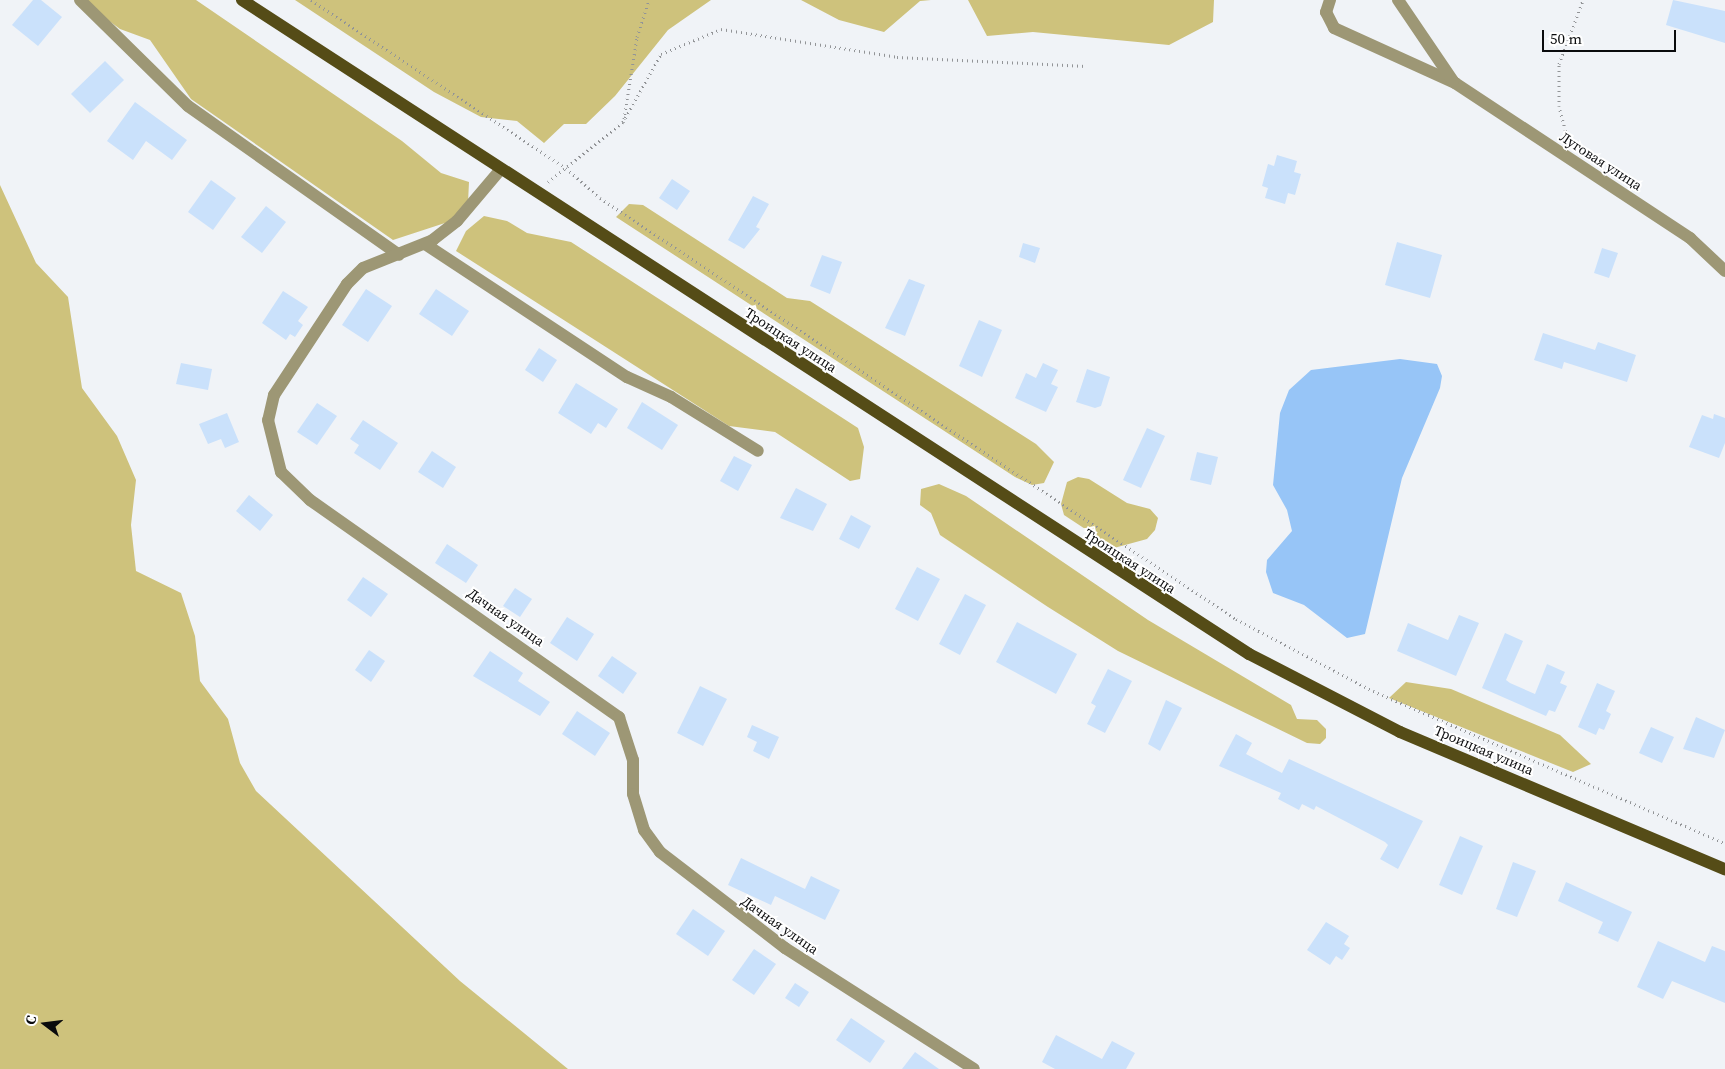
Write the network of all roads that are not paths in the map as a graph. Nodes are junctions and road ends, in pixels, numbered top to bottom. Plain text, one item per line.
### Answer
1 (80, 0) edge
2 (242, 0) edge
3 (1330, 0) edge
4 (1398, 0) edge
5 (1455, 82) junction
6 (501, 169) junction
7 (425, 244) junction
8 (399, 255) junction
9 (1725, 271) edge
10 (758, 451) dead end
11 (1725, 869) edge
12 (974, 1069) edge

1 - 8 street
2 - 6 main road, Троицкая улица
3 - 5 street, Луговая улица
4 - 5 street, Луговая улица
5 - 9 street, Луговая улица
6 - 7 street, Дачная улица
6 - 11 main road, Троицкая улица
7 - 8 street, Дачная улица
7 - 10 street
8 - 12 street, Дачная улица

